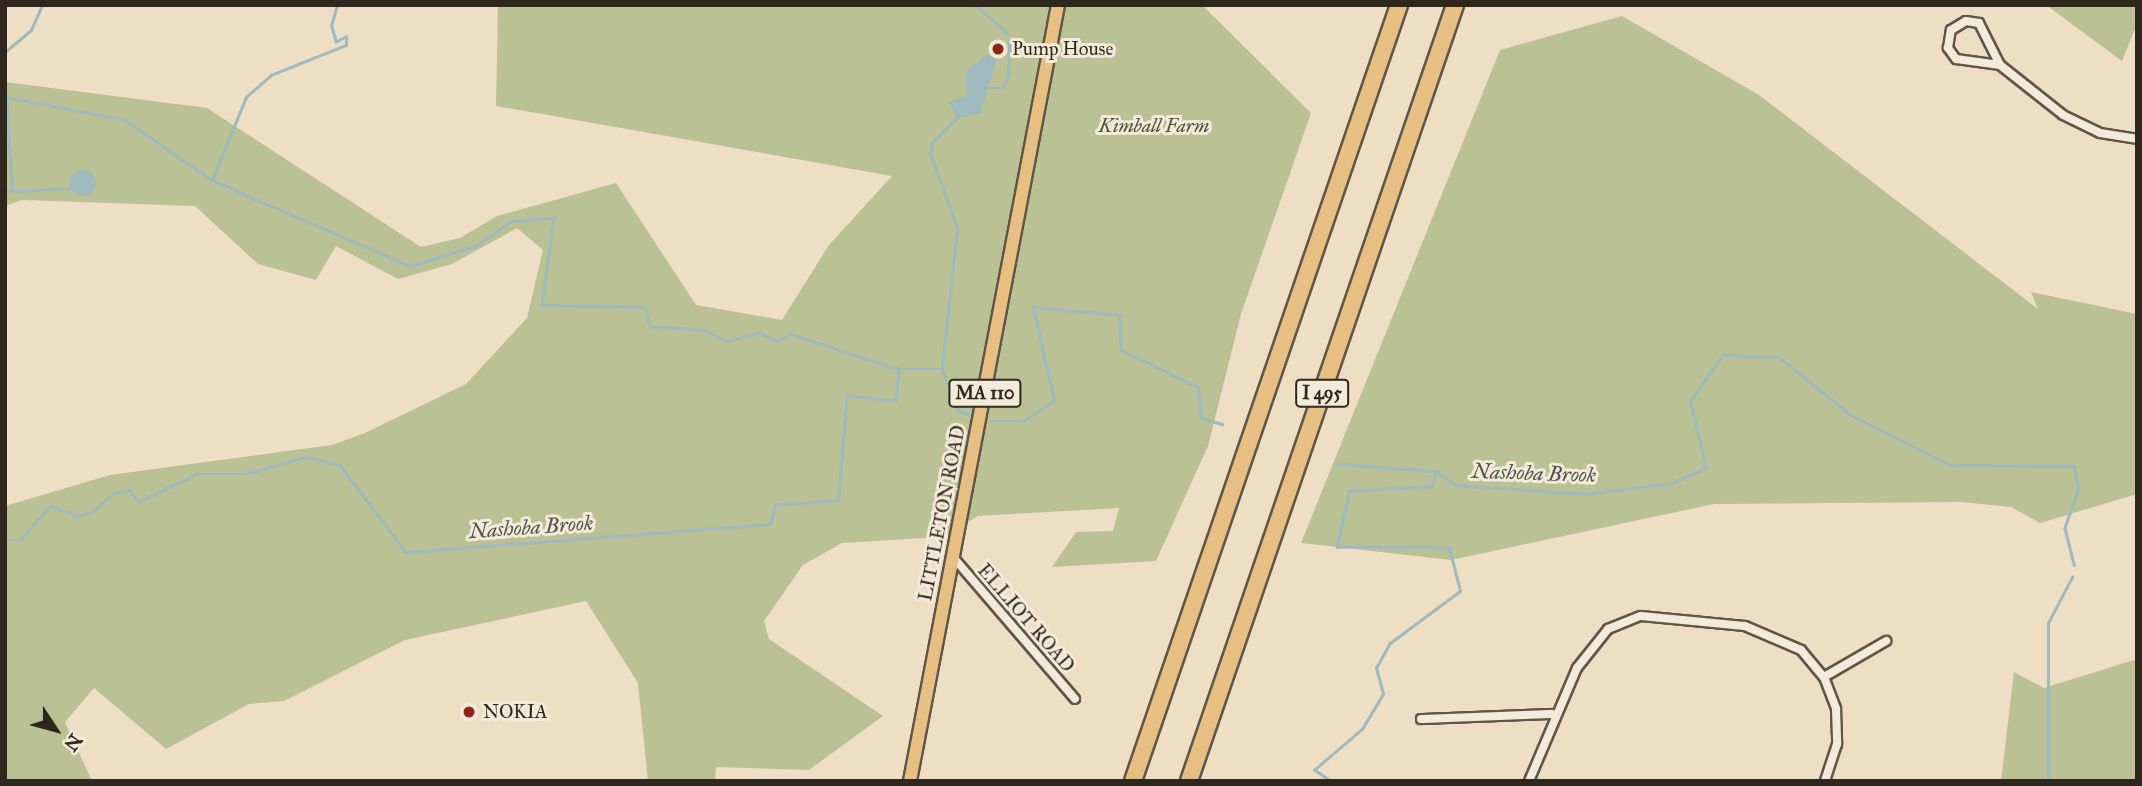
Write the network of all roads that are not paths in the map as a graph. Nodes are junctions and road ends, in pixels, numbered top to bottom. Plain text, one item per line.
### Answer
1 (1058, 5) edge
2 (1399, 5) edge
3 (1455, 5) edge
4 (2000, 65) junction
5 (2137, 139) edge
6 (953, 557) junction
7 (1885, 641) dead end
8 (1824, 677) junction
9 (1075, 699) dead end
10 (1552, 714) junction
11 (1421, 719) dead end
12 (910, 781) edge
13 (1133, 781) edge
14 (1189, 781) edge
15 (1529, 781) edge
16 (1825, 781) edge

1 - 6 main road, LITTLETON ROAD / MA 110
2 - 13 highway, I 495
3 - 14 highway, I 495
4 - 4 street
4 - 5 street
6 - 9 street, ELLIOT ROAD
6 - 12 main road, LITTLETON ROAD / MA 110
7 - 8 street
8 - 10 street
8 - 16 street
10 - 11 street
10 - 15 street

